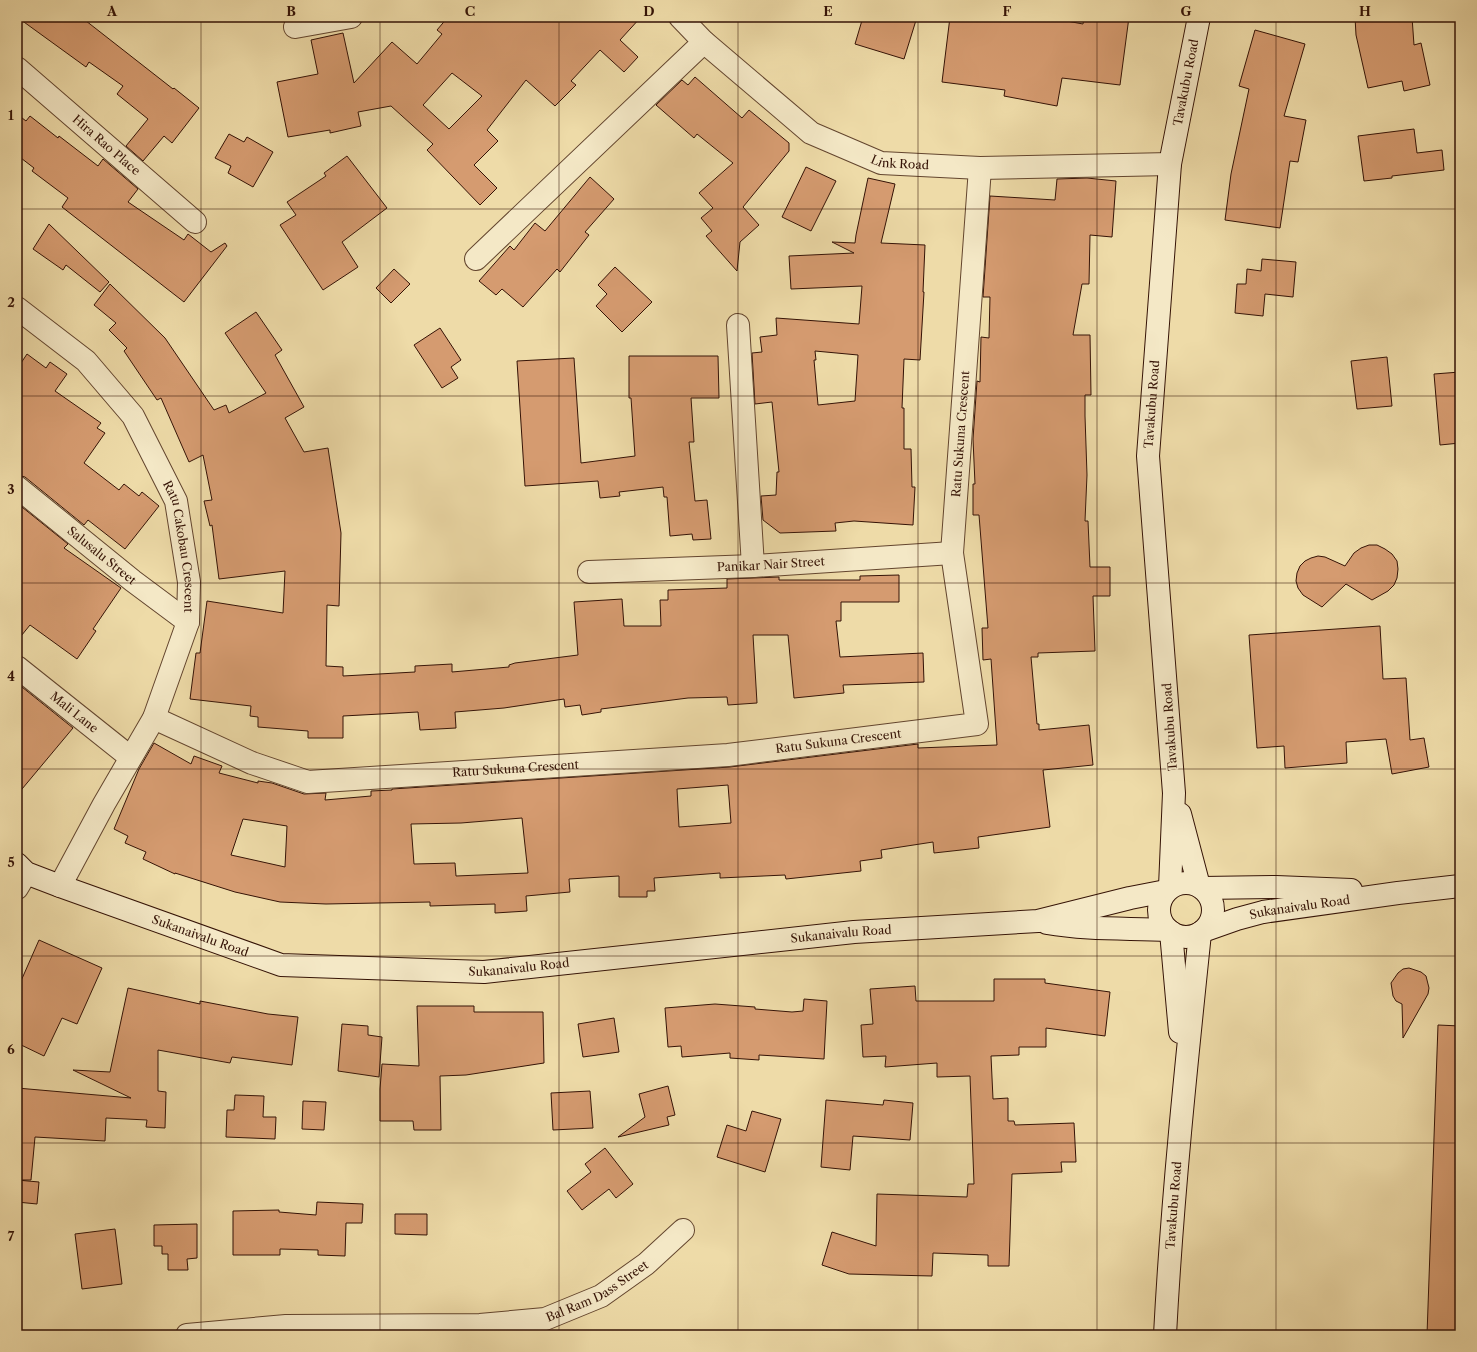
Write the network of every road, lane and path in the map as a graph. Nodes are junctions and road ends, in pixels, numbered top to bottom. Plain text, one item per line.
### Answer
1 (351, 17) edge
2 (680, 17) edge
3 (1199, 17) edge
4 (295, 27) dead end
5 (704, 42) junction
6 (17, 68) edge
7 (1170, 164) junction
8 (980, 168) junction
9 (196, 222) dead end
10 (476, 259) dead end
11 (17, 308) edge
12 (738, 325) dead end
13 (17, 487) edge
14 (952, 553) junction
15 (754, 566) junction
16 (589, 572) dead end
17 (188, 622) junction
18 (17, 667) edge
19 (154, 718) junction
20 (130, 758) junction
21 (1174, 793) junction
22 (20, 875) edge
23 (60, 886) junction
24 (1460, 886) edge
25 (1200, 887) junction
26 (1168, 889) junction
27 (1398, 894) junction
28 (1038, 921) junction
29 (1169, 931) junction
30 (1202, 932) junction
31 (1184, 1077) junction
32 (682, 1230) dead end
33 (188, 1335) edge
34 (1165, 1335) edge

1 - 4 street
2 - 5 street, Link Road
3 - 7 street, Tavakubu Road
5 - 8 street, Link Road
5 - 10 street
6 - 9 street, Hira Rao Place
7 - 8 street, Link Road
7 - 21 street, Tavakubu Road
8 - 14 street, Ratu Sukuna Crescent
11 - 17 street, Ratu Cakobau Crescent
12 - 15 street
13 - 17 street, Salusalu Street
14 - 15 street, Panikar Nair Street
14 - 19 street, Ratu Sukuna Crescent
15 - 16 street, Panikar Nair Street
17 - 19 street, Ratu Cakobau Crescent
18 - 20 street, Mali Lane
19 - 20 street, Ratu Cakobau Crescent
20 - 23 street, Ratu Cakobau Crescent
21 - 25 street, Tavakubu Road
21 - 26 street, Tavakubu Road
22 - 23 street, Sukanaivalu Road
23 - 28 street, Sukanaivalu Road
24 - 27 street, Sukanaivalu Road
25 - 26 street
25 - 27 street, Sukanaivalu Road
25 - 30 street
26 - 28 street, Sukanaivalu Road
26 - 29 street
27 - 30 street, Sukanaivalu Road
28 - 29 street, Sukanaivalu Road
29 - 30 street
29 - 31 street, Tavakubu Road
30 - 31 street, Tavakubu Road
31 - 34 street, Tavakubu Road
32 - 33 street, Bal Ram Dass Street

